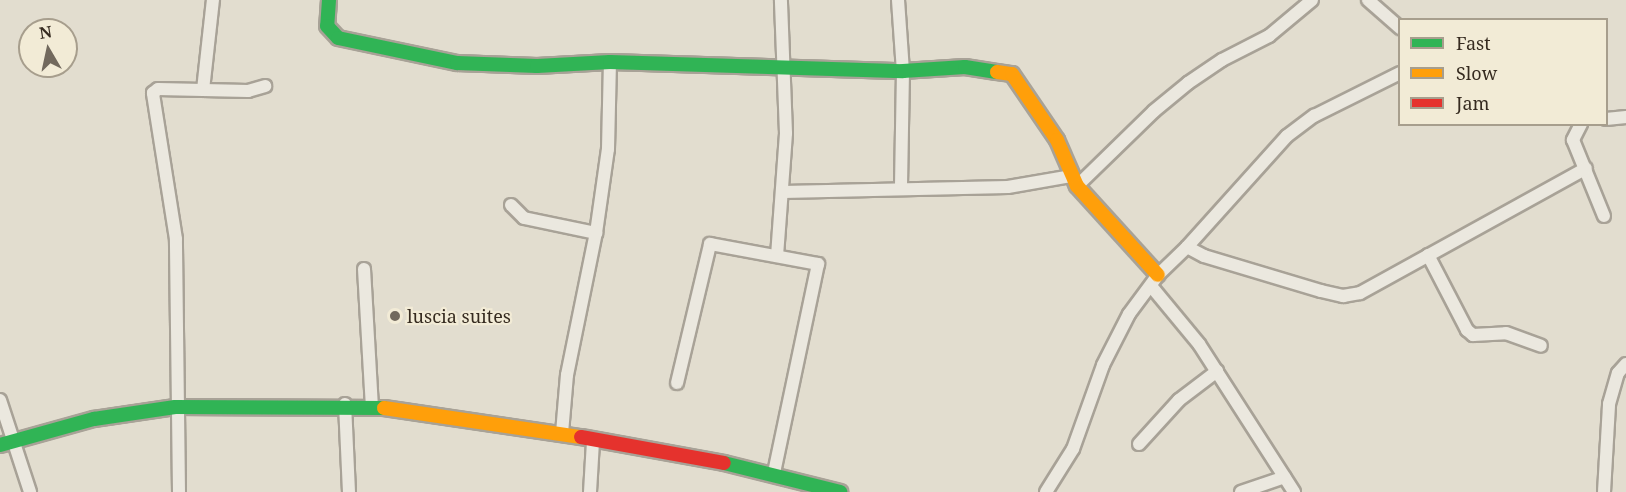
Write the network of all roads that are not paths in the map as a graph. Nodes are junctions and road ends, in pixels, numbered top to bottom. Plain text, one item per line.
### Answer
1 (213, 0) edge
2 (329, 0) edge
3 (781, 0) edge
4 (898, 0) edge
5 (1312, 0) edge
6 (1368, 0) edge
7 (1398, 26) edge
8 (610, 62) junction
9 (784, 68) junction
10 (903, 71) junction
11 (1398, 74) edge
12 (265, 86) dead end
13 (203, 90) junction
14 (1626, 117) edge
15 (1608, 119) edge
16 (1579, 126) edge
17 (1586, 168) junction
18 (1075, 181) junction
19 (901, 188) junction
20 (783, 192) junction
21 (511, 205) dead end
22 (1604, 216) dead end
23 (596, 233) junction
24 (1187, 247) junction
25 (1428, 255) junction
26 (777, 256) junction
27 (364, 269) dead end
28 (1155, 281) junction
29 (1541, 346) dead end
30 (1626, 364) edge
31 (1217, 372) junction
32 (676, 383) dead end
33 (0, 400) edge
34 (345, 404) junction
35 (372, 406) junction
36 (175, 407) junction
37 (562, 434) junction
38 (15, 440) junction
39 (593, 441) junction
40 (1138, 444) dead end
41 (0, 445) edge
42 (774, 473) junction
43 (1285, 477) junction
44 (30, 492) edge
45 (179, 492) edge
46 (350, 492) edge
47 (590, 492) edge
48 (840, 492) edge
49 (1046, 492) edge
50 (1241, 492) edge
51 (1294, 492) edge
52 (1604, 492) edge

1 - 13 street
2 - 8 street
3 - 9 street
4 - 10 street
5 - 18 street
6 - 7 street
8 - 9 street
8 - 23 street
9 - 10 street
9 - 20 street
10 - 18 street
10 - 19 street
11 - 24 street
12 - 13 street
13 - 36 street
14 - 15 street
16 - 17 street
17 - 22 street
17 - 25 street
18 - 19 street
18 - 28 street
19 - 20 street
20 - 26 street
21 - 23 street
23 - 37 street
24 - 25 street
24 - 28 street
25 - 29 street
26 - 32 street
26 - 42 street
27 - 35 street
28 - 31 street
28 - 49 street
30 - 52 street
31 - 40 street
31 - 43 street
33 - 38 street
34 - 35 street
34 - 36 street
34 - 46 street
35 - 37 street
36 - 38 street
36 - 45 street
37 - 39 street
38 - 41 street
38 - 44 street
39 - 42 street
39 - 47 street
42 - 48 street
43 - 50 street
43 - 51 street

